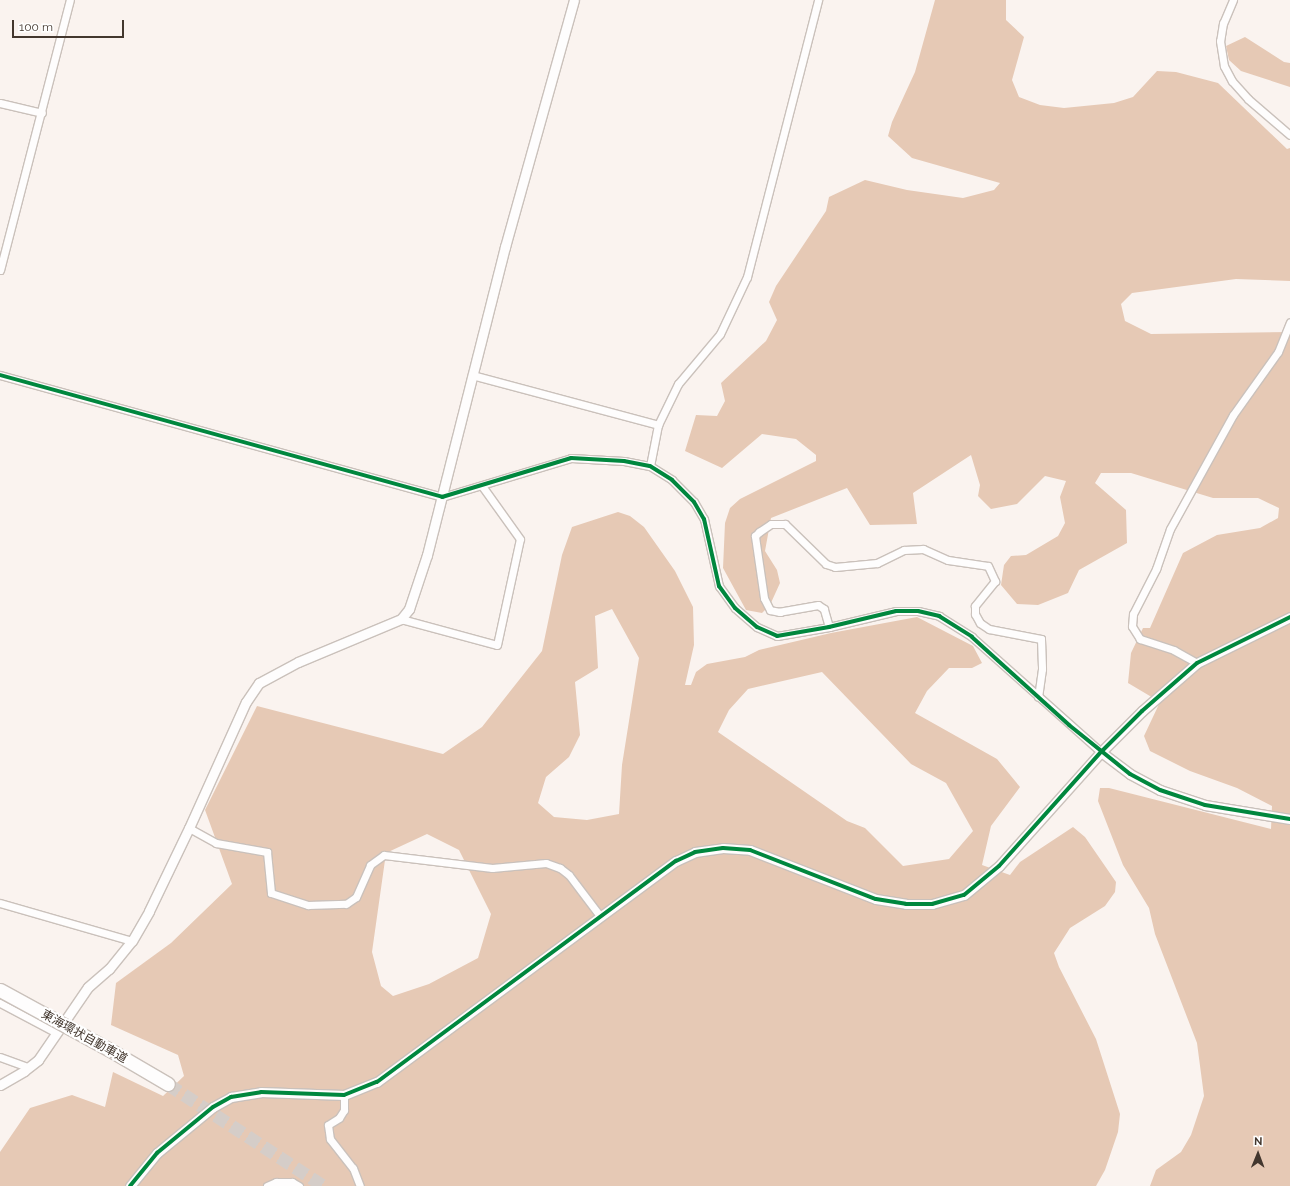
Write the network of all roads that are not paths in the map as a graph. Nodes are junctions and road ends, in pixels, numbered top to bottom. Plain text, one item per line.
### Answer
1 (70, 0) edge
2 (574, 0) edge
3 (818, 0) edge
4 (1233, 0) edge
5 (0, 103) edge
6 (42, 113) junction
7 (1290, 135) edge
8 (0, 270) edge
9 (1290, 322) edge
10 (472, 375) junction
11 (0, 376) edge
12 (658, 425) junction
13 (650, 466) junction
14 (482, 486) junction
15 (442, 497) junction
16 (1290, 617) edge
17 (401, 619) junction
18 (829, 627) junction
19 (1197, 663) junction
20 (1038, 697) junction
21 (1101, 752) junction
22 (1290, 819) edge
23 (189, 828) junction
24 (0, 903) edge
25 (600, 916) junction
26 (132, 941) junction
27 (0, 990) edge
28 (0, 1003) edge
29 (57, 1033) junction
30 (0, 1057) edge
31 (28, 1067) junction
32 (168, 1084) tunnel mouth
33 (0, 1085) edge
34 (344, 1095) junction
35 (130, 1186) edge
36 (267, 1186) edge
37 (299, 1186) edge
38 (360, 1186) edge

1 - 6 street
2 - 10 street
3 - 12 street
4 - 7 street
5 - 6 street
6 - 8 street
9 - 19 street
10 - 12 street
10 - 15 street
11 - 15 street
12 - 13 street
13 - 14 street
13 - 18 street
14 - 15 street
14 - 17 street
15 - 17 street
16 - 19 street
17 - 23 street
18 - 20 street
18 - 20 street
19 - 21 street
20 - 21 street
21 - 22 street
21 - 25 street
23 - 25 street
23 - 26 street
24 - 26 street
25 - 34 street
26 - 29 street
27 - 32 highway, 東海環状自動車道, bridge
28 - 29 street
29 - 31 street
30 - 31 street
31 - 33 street
34 - 35 street
34 - 38 street
36 - 37 street

